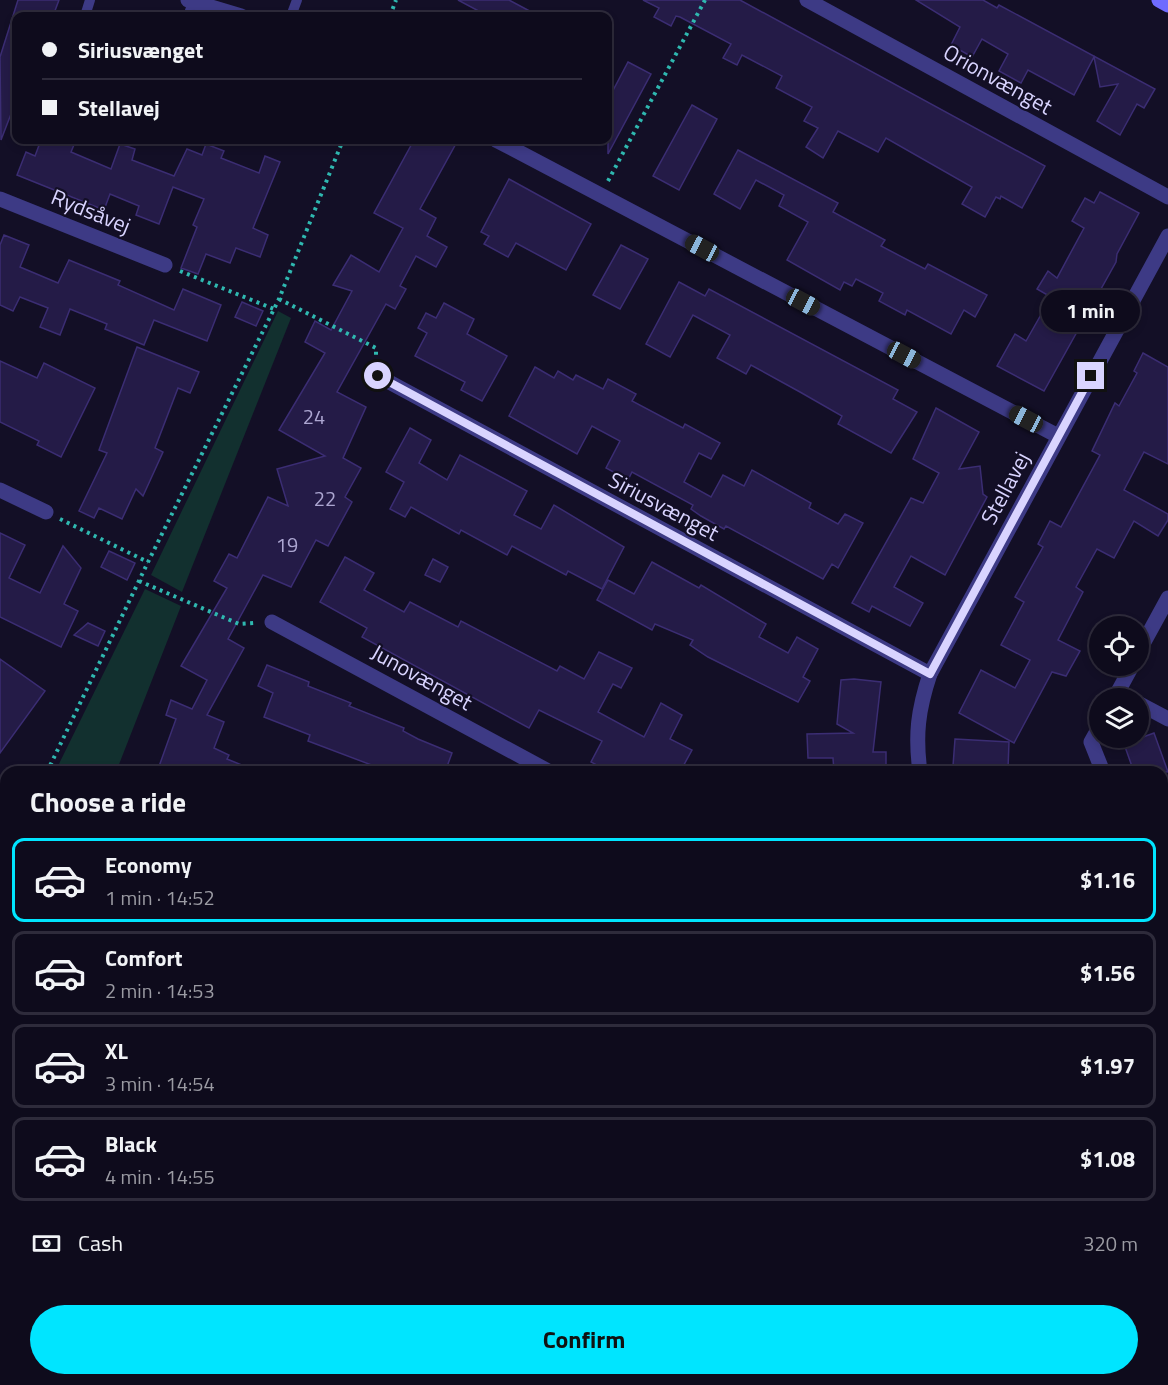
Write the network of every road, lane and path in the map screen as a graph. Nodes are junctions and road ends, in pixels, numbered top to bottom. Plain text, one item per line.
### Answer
1 (705, 0) edge
2 (807, 0) edge
3 (1159, 0) edge
4 (191, 5) edge
5 (1168, 5) edge
6 (222, 12) edge
7 (341, 144) edge
8 (504, 144) edge
9 (600, 195) junction
10 (1168, 197) edge
11 (0, 199) edge
12 (1168, 236) edge
13 (165, 265) joint
14 (279, 298) junction
15 (274, 309) junction
16 (378, 376) joint
17 (1058, 436) junction
18 (0, 490) edge
19 (46, 512) joint
20 (148, 562) junction
21 (139, 581) junction
22 (1168, 598) edge
23 (272, 622) joint
24 (1149, 633) edge
25 (930, 674) junction
26 (1149, 709) edge
27 (1168, 719) edge
28 (1093, 748) edge
29 (51, 766) edge
30 (539, 766) edge
31 (919, 766) edge
32 (1101, 766) edge

1 - 9 path
2 - 10 street, Orionvænget
3 - 5 street
4 - 6 street
7 - 14 path
8 - 9 street
9 - 17 street
11 - 13 street, Rydsåvej
12 - 17 street, Stellavej
13 - 15 path
14 - 15 path
14 - 16 path
15 - 20 path
16 - 25 street, Siriusvænget
17 - 25 street, Stellavej
18 - 19 street
19 - 20 path
20 - 21 path
21 - 23 path
21 - 29 path
22 - 24 street
23 - 30 street, Junovænget
25 - 31 street, Stellavej
26 - 27 street
28 - 32 street

